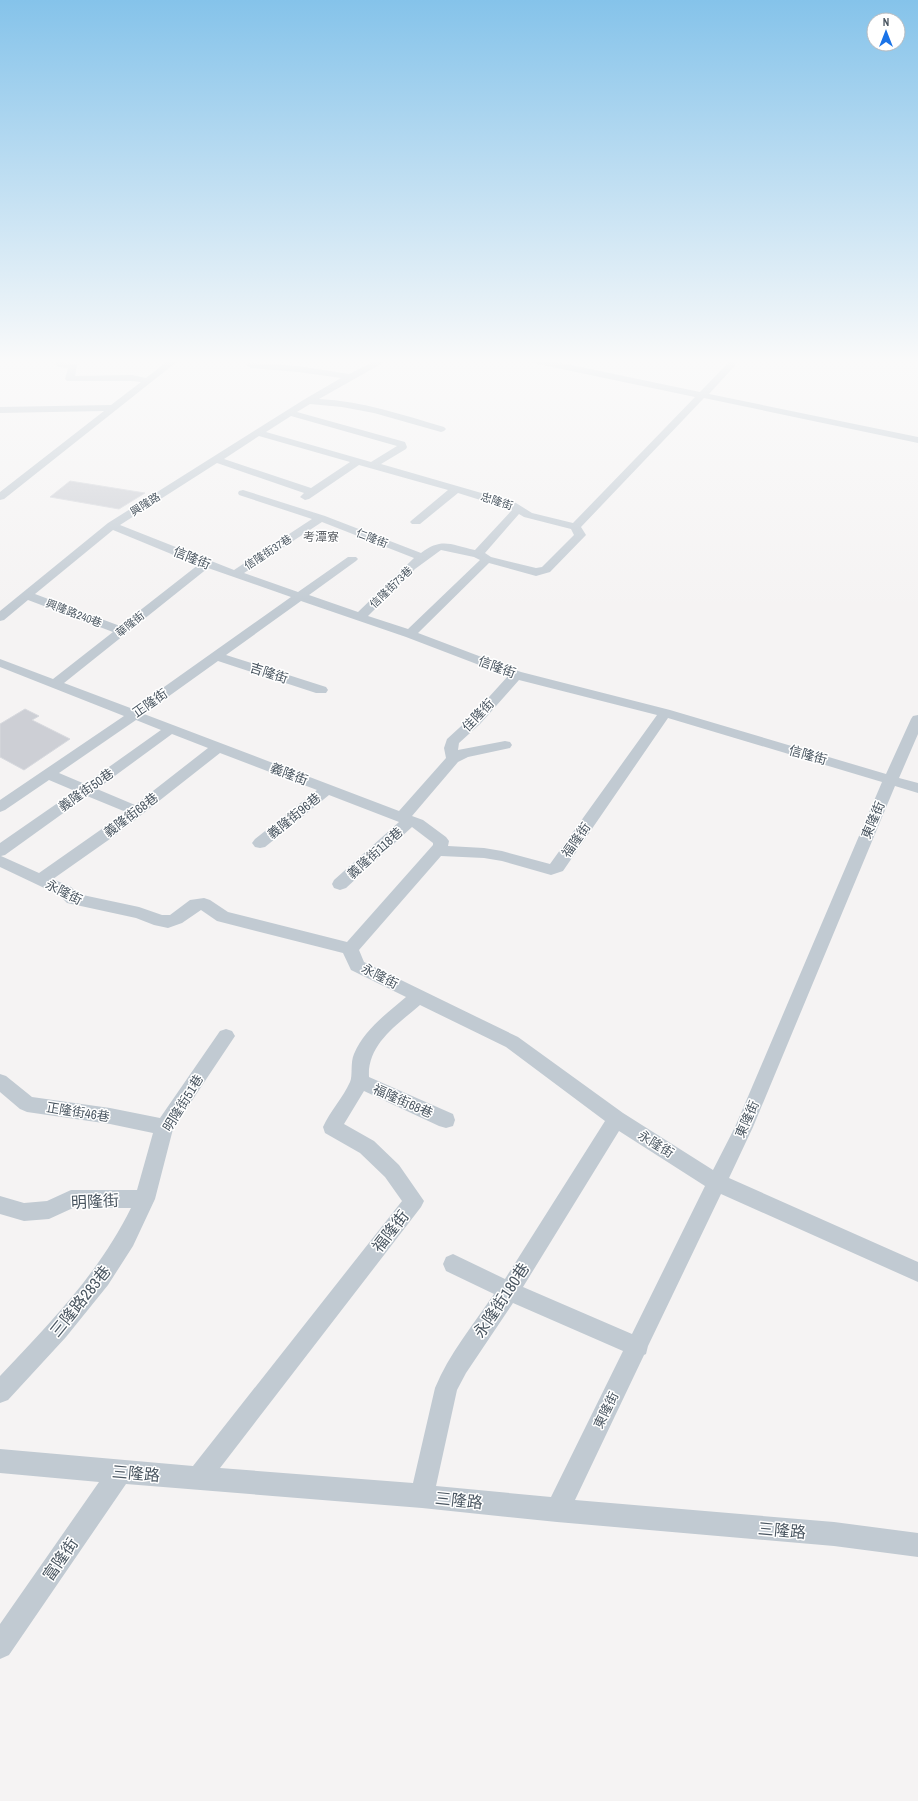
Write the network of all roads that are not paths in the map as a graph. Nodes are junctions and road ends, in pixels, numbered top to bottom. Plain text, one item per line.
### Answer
1 (68, 444) edge
2 (242, 444) edge
3 (298, 444) edge
4 (401, 444) edge
5 (654, 444) edge
6 (218, 460) junction
7 (358, 461) junction
8 (373, 465) junction
9 (456, 489) junction
10 (312, 492) junction
11 (243, 493) dead end
12 (0, 497) edge
13 (288, 508) junction
14 (518, 509) junction
15 (321, 518) junction
16 (416, 522) dead end
17 (112, 525) junction
18 (575, 527) junction
19 (421, 557) junction
20 (483, 557) junction
21 (352, 559) dead end
22 (206, 564) junction
23 (235, 574) junction
24 (27, 595) junction
25 (299, 596) junction
26 (0, 617) edge
27 (360, 617) junction
28 (121, 631) junction
29 (410, 634) junction
30 (217, 656) junction
31 (0, 663) edge
32 (516, 675) junction
33 (55, 684) junction
34 (321, 690) dead end
35 (665, 713) junction
36 (134, 715) junction
37 (918, 719) edge
38 (171, 729) junction
39 (505, 746) dead end
40 (219, 747) junction
41 (453, 759) junction
42 (48, 774) junction
43 (890, 779) junction
44 (918, 788) edge
45 (328, 789) junction
46 (86, 790) junction
47 (0, 807) edge
48 (137, 811) junction
49 (406, 819) junction
50 (260, 844) dead end
51 (0, 851) edge
52 (437, 851) junction
53 (0, 861) edge
54 (40, 880) junction
55 (340, 884) dead end
56 (350, 949) junction
57 (419, 996) junction
58 (226, 1036) dead end
59 (0, 1081) edge
60 (360, 1081) junction
61 (616, 1119) junction
62 (446, 1120) dead end
63 (164, 1128) junction
64 (716, 1182) junction
65 (146, 1199) junction
66 (0, 1205) edge
67 (453, 1264) dead end
68 (918, 1272) edge
69 (509, 1291) junction
70 (638, 1347) junction
71 (0, 1392) edge
72 (0, 1461) edge
73 (120, 1472) junction
74 (198, 1478) junction
75 (422, 1496) junction
76 (557, 1510) junction
77 (918, 1545) edge
78 (0, 1646) edge

1 - 12 street
2 - 6 street, 興隆路
3 - 7 street, 忠隆街
4 - 8 street
5 - 18 street
6 - 10 street
6 - 17 street, 興隆路
7 - 8 street, 忠隆街
7 - 10 street
8 - 9 street, 忠隆街
9 - 14 street, 忠隆街
9 - 16 street
10 - 13 street
11 - 13 street, 仁隆街
13 - 15 street, 仁隆街
14 - 18 street
14 - 20 street, 忠隆街
15 - 19 street, 仁隆街
15 - 23 street, 信隆街37巷
17 - 22 street, 信隆街
17 - 24 street, 興隆路
18 - 20 street, 信隆街73巷
19 - 20 street, 信隆街73巷
19 - 27 street, 信隆街73巷
20 - 29 street, 忠隆街
21 - 25 street, 正隆街
22 - 23 street, 信隆街
22 - 28 street, 華隆街
23 - 25 street, 信隆街
24 - 26 street, 興隆路
24 - 28 street, 興隆路240巷
25 - 27 street, 信隆街
25 - 30 street, 正隆街
27 - 29 street, 信隆街
28 - 33 street, 華隆街
29 - 32 street, 信隆街
30 - 34 street, 吉隆街
30 - 36 street, 正隆街
31 - 33 street, 義隆街
32 - 35 street, 信隆街
32 - 41 street, 佳隆街
33 - 36 street, 義隆街
35 - 43 street, 信隆街
35 - 52 street, 福隆街
36 - 38 street, 義隆街
36 - 42 street, 正隆街
37 - 43 street, 東隆街
38 - 40 street, 義隆街
38 - 46 street, 義隆街50巷
39 - 41 street, 佳隆街
40 - 45 street, 義隆街
40 - 48 street, 義隆街68巷
41 - 49 street, 佳隆街
42 - 46 street
42 - 47 street, 正隆街
43 - 44 street, 信隆街
43 - 64 street, 東隆街
45 - 49 street, 義隆街
45 - 50 street, 義隆街96巷
46 - 48 street
46 - 51 street, 義隆街50巷
48 - 54 street, 義隆街68巷
49 - 52 street, 義隆街
49 - 55 street, 義隆街118巷
52 - 56 street
53 - 54 street, 永隆街
54 - 56 street, 永隆街
56 - 57 street, 永隆街
57 - 60 street, 福隆街
57 - 61 street, 永隆街
58 - 63 street, 明隆街51巷
59 - 63 street, 正隆街46巷
60 - 62 street, 福隆街68巷
60 - 74 street, 福隆街
61 - 64 street, 永隆街
61 - 69 street, 永隆街180巷
63 - 65 street, 明隆街51巷
64 - 68 street, 永隆街
64 - 70 street, 東隆街
65 - 66 street, 明隆街
65 - 71 street, 三隆路283巷
67 - 69 street
69 - 70 street
69 - 75 street, 永隆街180巷
70 - 76 street, 東隆街
72 - 73 street, 三隆路
73 - 74 street, 三隆路
73 - 78 street, 富隆街
74 - 75 street, 三隆路
75 - 76 street, 三隆路
76 - 77 street, 三隆路

